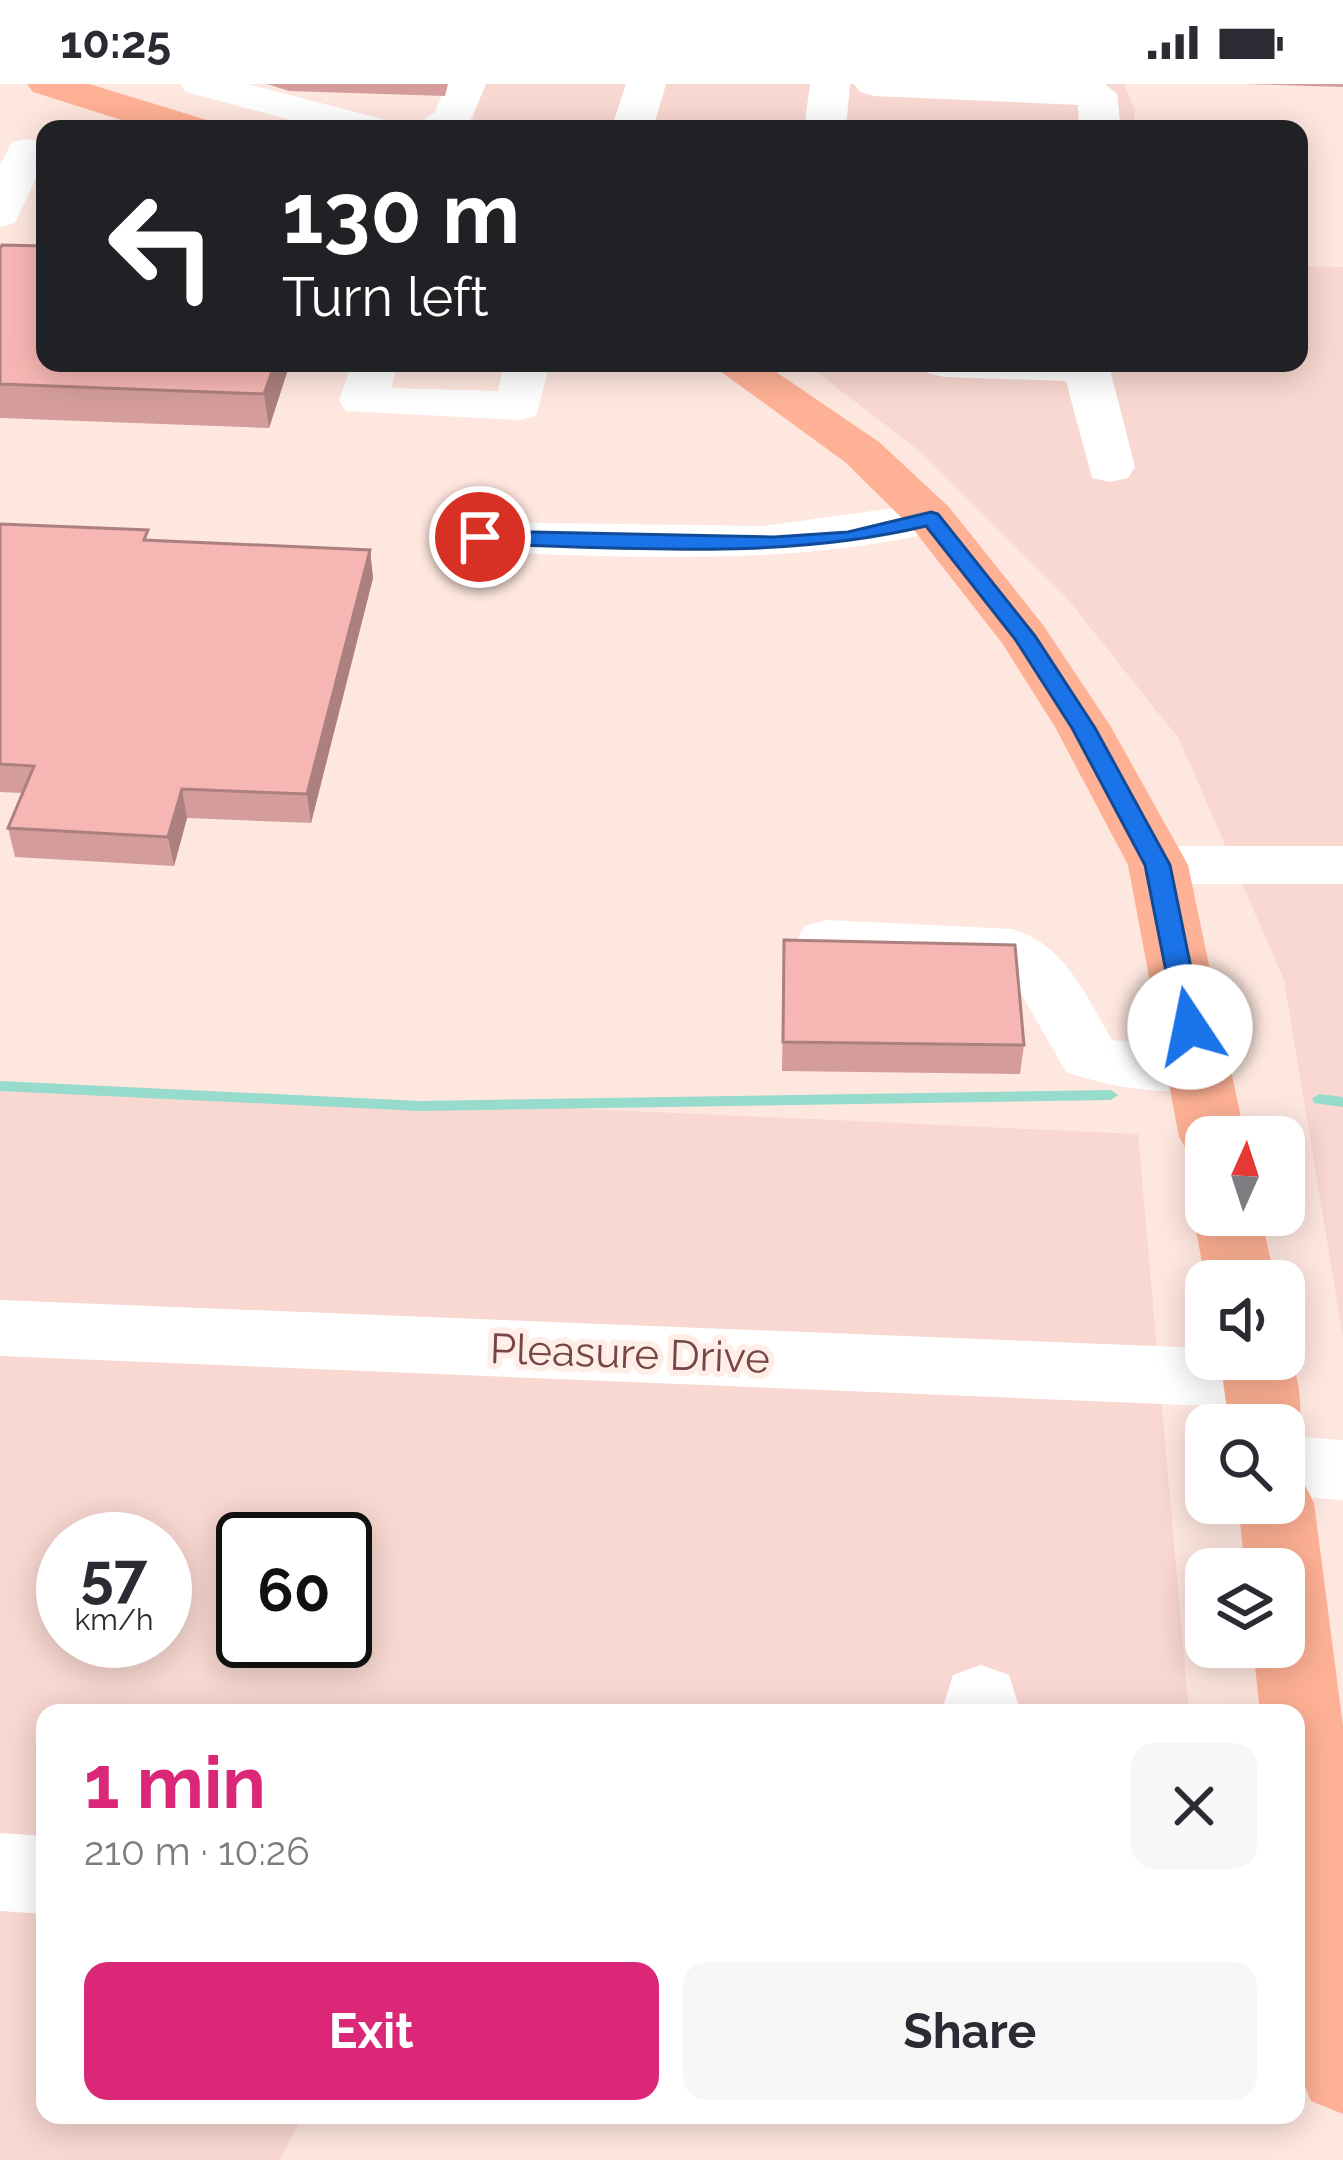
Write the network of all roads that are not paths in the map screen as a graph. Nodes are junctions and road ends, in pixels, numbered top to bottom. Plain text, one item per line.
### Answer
1 (47, 84) edge
2 (179, 84) edge
3 (200, 84) edge
4 (466, 84) edge
5 (646, 84) edge
6 (830, 84) edge
7 (874, 84) edge
8 (135, 111) junction
9 (164, 120) edge
10 (337, 120) edge
11 (452, 120) edge
12 (635, 120) edge
13 (826, 120) edge
14 (1099, 120) edge
15 (24, 149) edge
16 (0, 214) edge
17 (372, 372) edge
18 (525, 372) edge
19 (745, 372) edge
20 (1091, 372) edge
21 (460, 384) edge
22 (1110, 467) dead end
23 (931, 518) junction
24 (480, 537) dead end
25 (1158, 865) junction
26 (1343, 865) edge
27 (827, 941) edge
28 (1198, 1068) junction
29 (1208, 1116) edge
30 (0, 1328) edge
31 (1260, 1388) edge
32 (1305, 1467) edge
33 (1343, 1470) edge
34 (1294, 1668) edge
35 (1298, 1704) edge
36 (1305, 1778) edge
37 (0, 1873) edge
38 (36, 1875) edge
39 (1322, 1947) edge
40 (1343, 2070) edge

1 - 8 main road
2 - 8 street
3 - 10 street
4 - 11 street
5 - 12 street
6 - 13 street
7 - 14 street
8 - 9 main road
15 - 16 street
17 - 21 street
18 - 21 street
19 - 23 main road
20 - 22 street
23 - 24 street
23 - 25 main road
25 - 26 street
25 - 28 main road
27 - 28 street
28 - 29 main road
30 - 31 street, Pleasure Drive
32 - 33 street
34 - 35 main road
36 - 39 main road
37 - 38 street
39 - 40 main road

